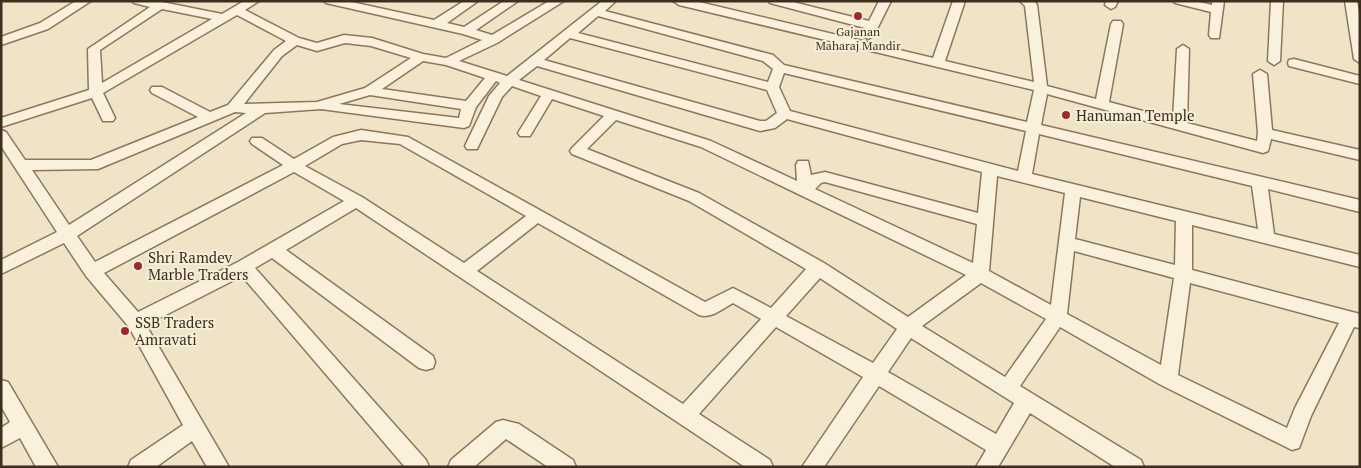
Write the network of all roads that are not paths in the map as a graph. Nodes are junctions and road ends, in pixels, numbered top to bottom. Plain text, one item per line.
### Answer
1 (85, 1) edge
2 (138, 1) edge
3 (253, 1) edge
4 (332, 1) edge
5 (472, 1) edge
6 (512, 1) edge
7 (558, 1) edge
8 (610, 1) edge
9 (774, 1) edge
10 (885, 1) edge
11 (959, 1) edge
12 (1026, 1) edge
13 (1179, 1) edge
14 (1277, 1) edge
15 (1351, 1) edge
16 (689, 2) edge
17 (159, 6) junction
18 (1217, 6) edge
19 (237, 11) junction
20 (596, 12) junction
21 (223, 18) junction
22 (437, 24) junction
23 (1117, 24) dead end
24 (872, 26) junction
25 (466, 30) junction
26 (568, 34) junction
27 (1215, 35) dead end
28 (493, 40) junction
29 (1, 41) edge
30 (295, 41) junction
31 (862, 46) junction
32 (1183, 49) dead end
33 (420, 57) junction
34 (1360, 59) edge
35 (534, 61) junction
36 (1274, 61) dead end
37 (448, 62) junction
38 (938, 63) junction
39 (1294, 63) dead end
40 (1260, 74) dead end
41 (493, 76) junction
42 (779, 79) junction
43 (1360, 80) edge
44 (509, 81) junction
45 (1041, 88) junction
46 (157, 90) dead end
47 (370, 91) junction
48 (96, 92) junction
49 (549, 94) junction
50 (1102, 105) junction
51 (317, 106) junction
52 (469, 106) junction
53 (233, 108) junction
54 (262, 109) junction
55 (614, 114) junction
56 (784, 114) junction
57 (208, 117) junction
58 (108, 118) dead end
59 (1, 123) edge
60 (1180, 126) junction
61 (1034, 128) junction
62 (525, 133) dead end
63 (1265, 133) junction
64 (1, 135) edge
65 (257, 141) dead end
66 (472, 146) dead end
67 (1360, 155) edge
68 (22, 165) junction
69 (803, 165) dead end
70 (294, 166) junction
71 (990, 169) junction
72 (1024, 177) junction
73 (1259, 182) junction
74 (1073, 190) junction
75 (805, 191) junction
76 (356, 201) junction
77 (1360, 206) edge
78 (537, 216) junction
79 (1184, 216) junction
80 (986, 221) junction
81 (67, 234) junction
82 (1267, 238) junction
83 (1066, 243) junction
84 (273, 250) junction
85 (1360, 261) edge
86 (244, 267) junction
87 (1, 268) edge
88 (818, 268) junction
89 (92, 271) junction
90 (465, 271) junction
91 (1183, 273) junction
92 (980, 274) junction
93 (1058, 316) junction
94 (774, 317) junction
95 (1355, 320) edge
96 (135, 322) junction
97 (908, 327) junction
98 (426, 362) dead end
99 (877, 375) junction
100 (1168, 378) junction
101 (1, 388) edge
102 (1007, 389) junction
103 (1026, 401) junction
104 (686, 415) junction
105 (23, 425) junction
106 (195, 428) junction
107 (1, 439) edge
108 (1000, 447) junction
109 (48, 467) edge
110 (138, 467) edge
111 (219, 467) edge
112 (420, 467) edge
113 (458, 467) edge
114 (566, 467) edge
115 (763, 467) edge
116 (812, 467) edge
117 (986, 467) edge
118 (1134, 467) edge

1 - 29 street
2 - 17 street
3 - 19 street
4 - 22 street
5 - 22 street
6 - 25 street
7 - 28 street
8 - 20 street
9 - 24 street
10 - 24 street
11 - 38 street
12 - 45 street
13 - 18 street
14 - 36 street
15 - 34 street
16 - 31 street
17 - 21 street
17 - 48 street
18 - 27 street
19 - 21 street
19 - 30 street
20 - 26 street
20 - 42 street
21 - 48 street
22 - 25 street
23 - 50 street
24 - 31 street
25 - 28 street
26 - 35 street
26 - 42 street
28 - 37 street
30 - 33 street
30 - 53 street
31 - 38 street
32 - 60 street
33 - 37 street
33 - 47 street
35 - 44 street
35 - 56 street
37 - 41 street
38 - 45 street
39 - 43 street
40 - 63 street
41 - 44 street
41 - 52 street
42 - 56 street
42 - 61 street
44 - 49 street
44 - 66 street
45 - 50 street
45 - 61 street
46 - 57 street
47 - 51 street
47 - 52 street
48 - 58 street
48 - 59 street
49 - 55 street
49 - 62 street
50 - 60 street
51 - 52 street
51 - 54 street
53 - 54 street
53 - 57 street
54 - 81 street
55 - 75 street
55 - 88 street
56 - 71 street
57 - 68 street
60 - 63 street
61 - 72 street
61 - 73 street
63 - 67 street
64 - 68 street
65 - 70 street
68 - 81 street
69 - 75 street
70 - 76 street
70 - 78 street
70 - 89 street
71 - 72 street
71 - 80 street
72 - 74 street
73 - 77 street
73 - 82 street
74 - 79 street
74 - 83 street
75 - 80 street
75 - 92 street
76 - 84 street
76 - 90 street
78 - 90 street
78 - 94 street
79 - 82 street
79 - 91 street
80 - 92 street
81 - 87 street
81 - 89 street
82 - 85 street
83 - 91 street
83 - 93 street
84 - 86 street
84 - 98 street
86 - 96 street
86 - 112 street
88 - 94 street
88 - 97 street
89 - 96 street
90 - 104 street
91 - 95 street
91 - 100 street
92 - 93 street
92 - 97 street
93 - 100 street
93 - 102 street
94 - 99 street
94 - 104 street
95 - 100 street
96 - 106 street
97 - 99 street
97 - 102 street
99 - 108 street
99 - 116 street
101 - 105 street
102 - 103 street
103 - 108 street
103 - 118 street
104 - 115 street
105 - 107 street
105 - 109 street
106 - 110 street
106 - 111 street
108 - 117 street
113 - 114 street

